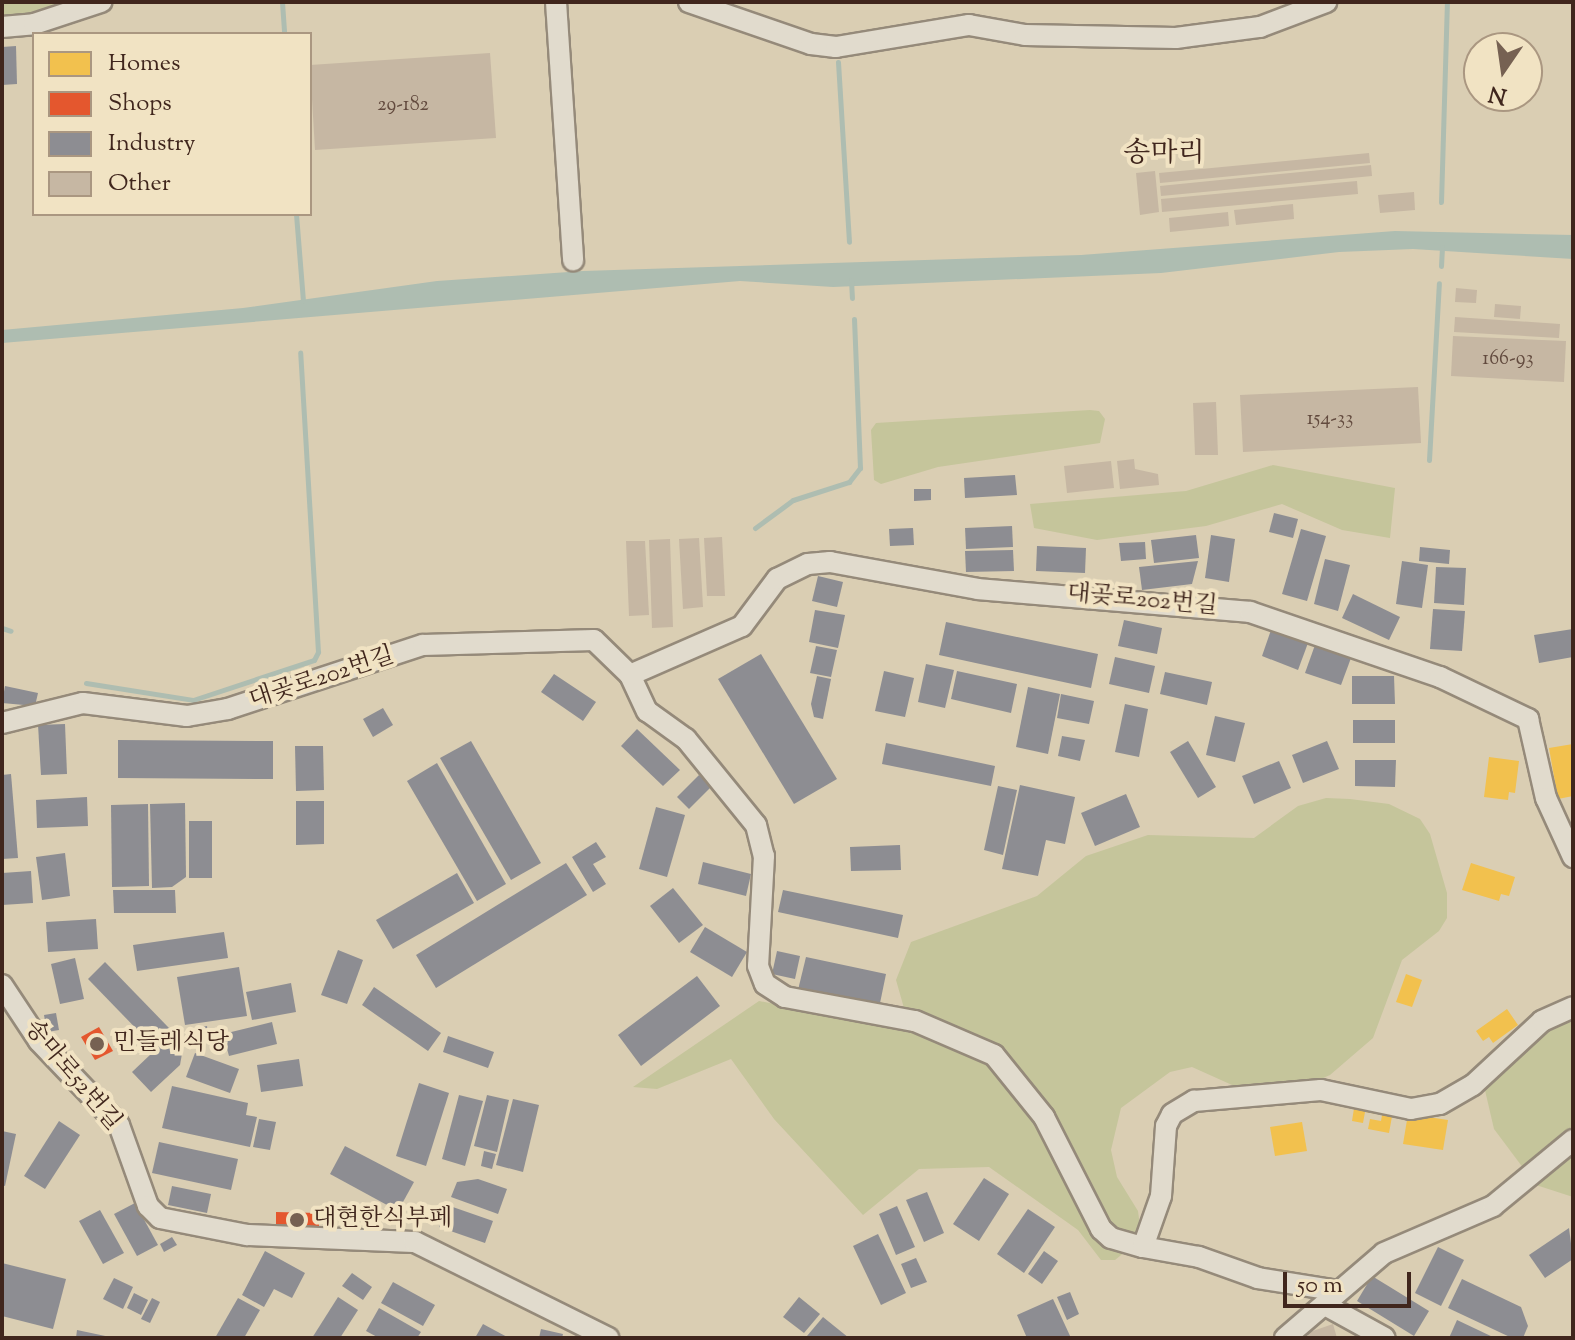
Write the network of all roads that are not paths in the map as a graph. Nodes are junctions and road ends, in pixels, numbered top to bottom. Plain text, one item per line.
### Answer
1 (101, 2) edge
2 (556, 2) edge
3 (689, 2) edge
4 (1326, 2) edge
5 (2, 27) edge
6 (573, 260) dead end
7 (630, 675) junction
8 (2, 723) edge
9 (1573, 857) edge
10 (2, 985) edge
11 (1573, 1007) edge
12 (1573, 1140) edge
13 (1143, 1247) junction
14 (1332, 1298) junction
15 (608, 1338) edge
16 (1285, 1338) edge
17 (1385, 1338) edge

1 - 5 street
2 - 6 street
3 - 4 street
7 - 8 street, 대곶로202번길
7 - 9 street, 대곶로202번길
7 - 13 street, 대곶로202번길
10 - 15 street, 송마로52번길
11 - 13 street
12 - 14 street
13 - 14 street, 대곶로202번길
14 - 16 street
14 - 17 street

